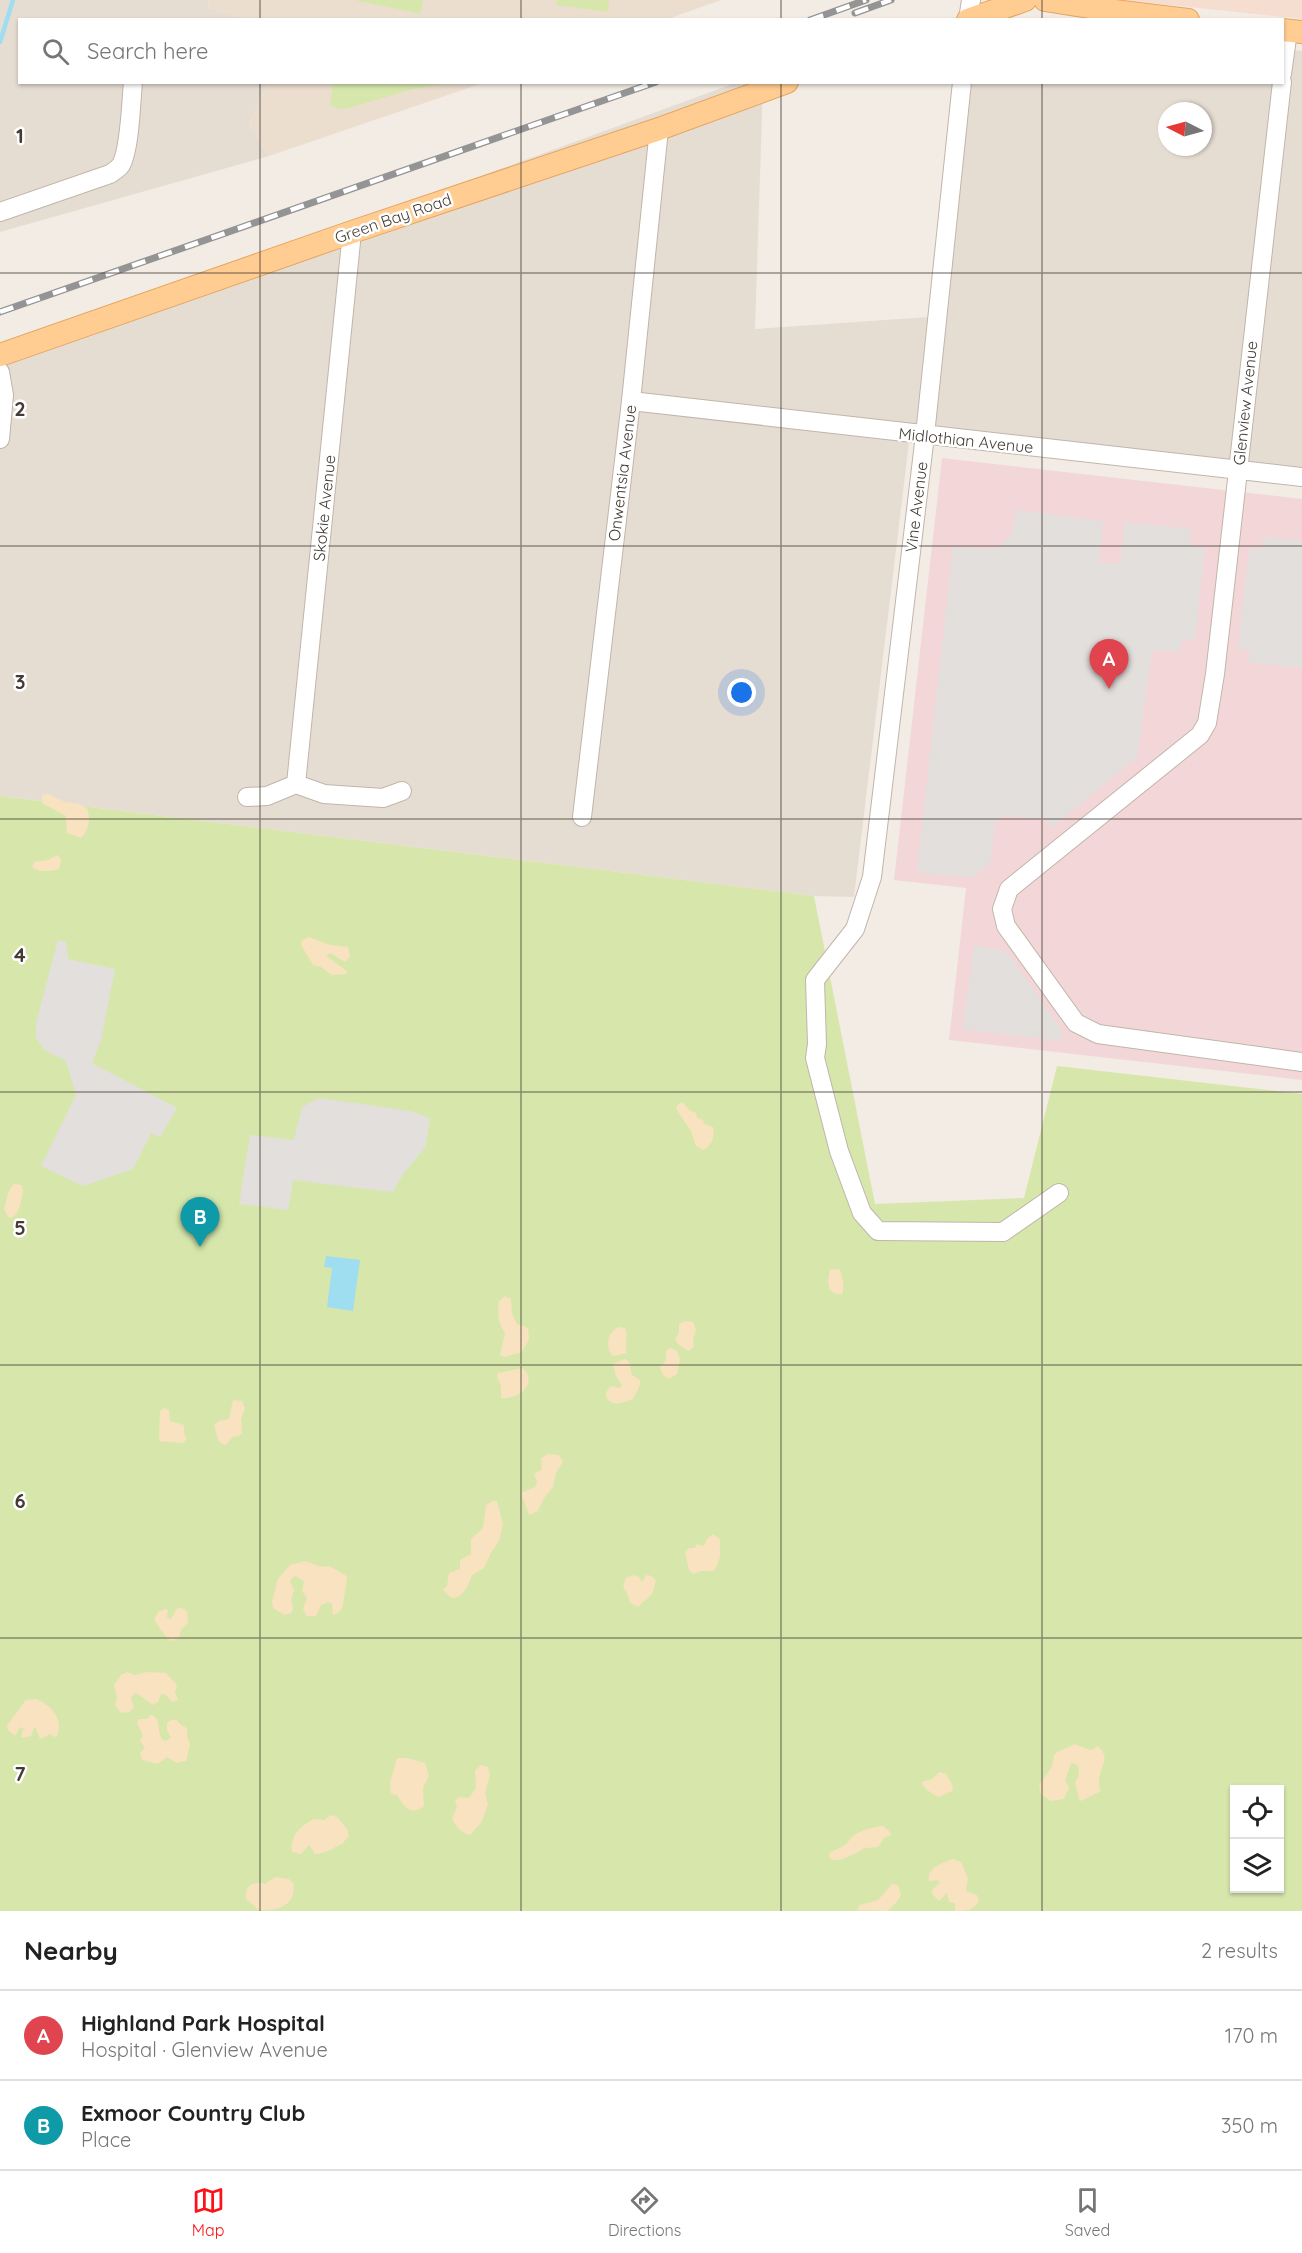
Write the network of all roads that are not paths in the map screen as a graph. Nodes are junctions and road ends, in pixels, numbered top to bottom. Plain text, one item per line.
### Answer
1 (971, 0) edge
2 (1025, 0) edge
3 (1045, 0) edge
4 (968, 18) edge
5 (971, 18) edge
6 (1172, 18) edge
7 (1291, 31) edge
8 (1284, 65) edge
9 (133, 84) edge
10 (782, 84) edge
11 (962, 84) edge
12 (1282, 84) edge
13 (659, 129) junction
14 (0, 212) edge
15 (352, 232) junction
16 (0, 355) edge
17 (0, 372) edge
18 (631, 401) junction
19 (925, 435) junction
20 (0, 439) edge
21 (1238, 470) junction
22 (1302, 477) edge
23 (296, 784) junction
24 (402, 790) dead end
25 (246, 797) dead end
26 (582, 817) dead end
27 (1302, 1062) edge
28 (1059, 1193) dead end

1 - 4 street
2 - 5 main road
3 - 6 main road
7 - 8 street
9 - 14 street
10 - 13 main road, Green Bay Road
11 - 19 street, Vine Avenue
12 - 21 street, Glenview Avenue
13 - 15 main road, Green Bay Road
13 - 18 street, Onwentsia Avenue
15 - 16 main road, Green Bay Road
15 - 23 street, Skokie Avenue
17 - 20 street
18 - 19 street, Midlothian Avenue
18 - 26 street, Onwentsia Avenue
19 - 21 street, Midlothian Avenue
19 - 28 street, Vine Avenue
21 - 22 street, Midlothian Avenue
21 - 27 street, Glenview Avenue
23 - 24 street
23 - 25 street

